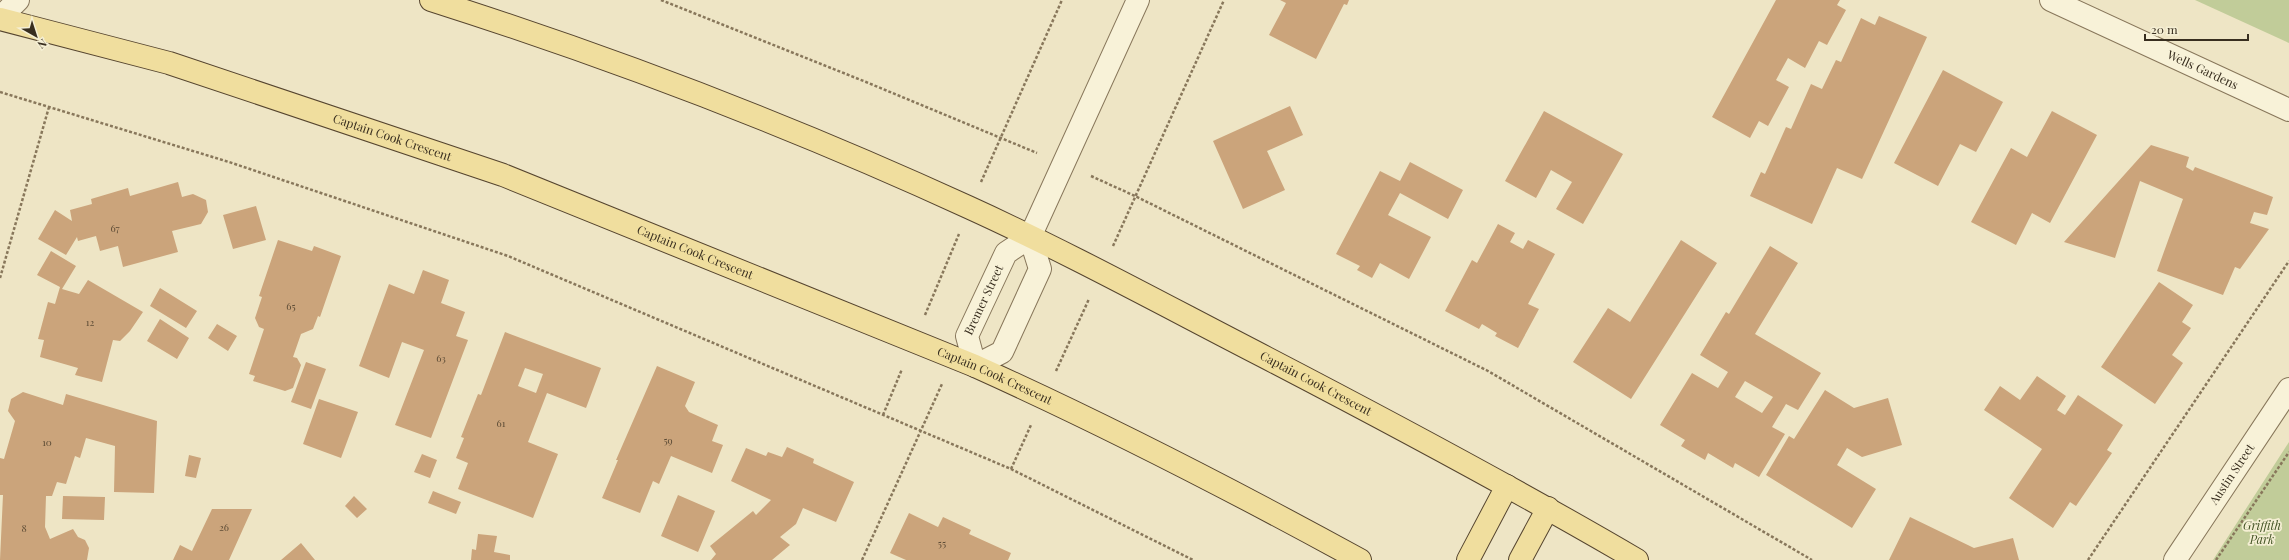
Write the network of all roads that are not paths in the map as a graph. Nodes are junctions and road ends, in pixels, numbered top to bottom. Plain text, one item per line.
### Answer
1 (18, 0) edge
2 (431, 0) edge
3 (1138, 0) edge
4 (2051, 0) edge
5 (0, 18) edge
6 (2289, 110) edge
7 (1030, 237) junction
8 (975, 366) junction
9 (2289, 389) edge
10 (1507, 486) junction
11 (1548, 508) junction
12 (1360, 560) edge
13 (1468, 560) edge
14 (1520, 560) edge
15 (1637, 560) edge
16 (2175, 560) edge

1 - 5 street
2 - 7 main road, Captain Cook Crescent
3 - 7 street
4 - 6 street, Wells Gardens
5 - 8 main road, Captain Cook Crescent
7 - 8 street, Bremer Street
7 - 8 street
7 - 10 main road, Captain Cook Crescent
8 - 12 main road, Captain Cook Crescent
9 - 16 street, Austin Street
10 - 11 main road, Captain Cook Crescent
10 - 13 main road
11 - 14 main road
11 - 15 main road, Captain Cook Crescent

